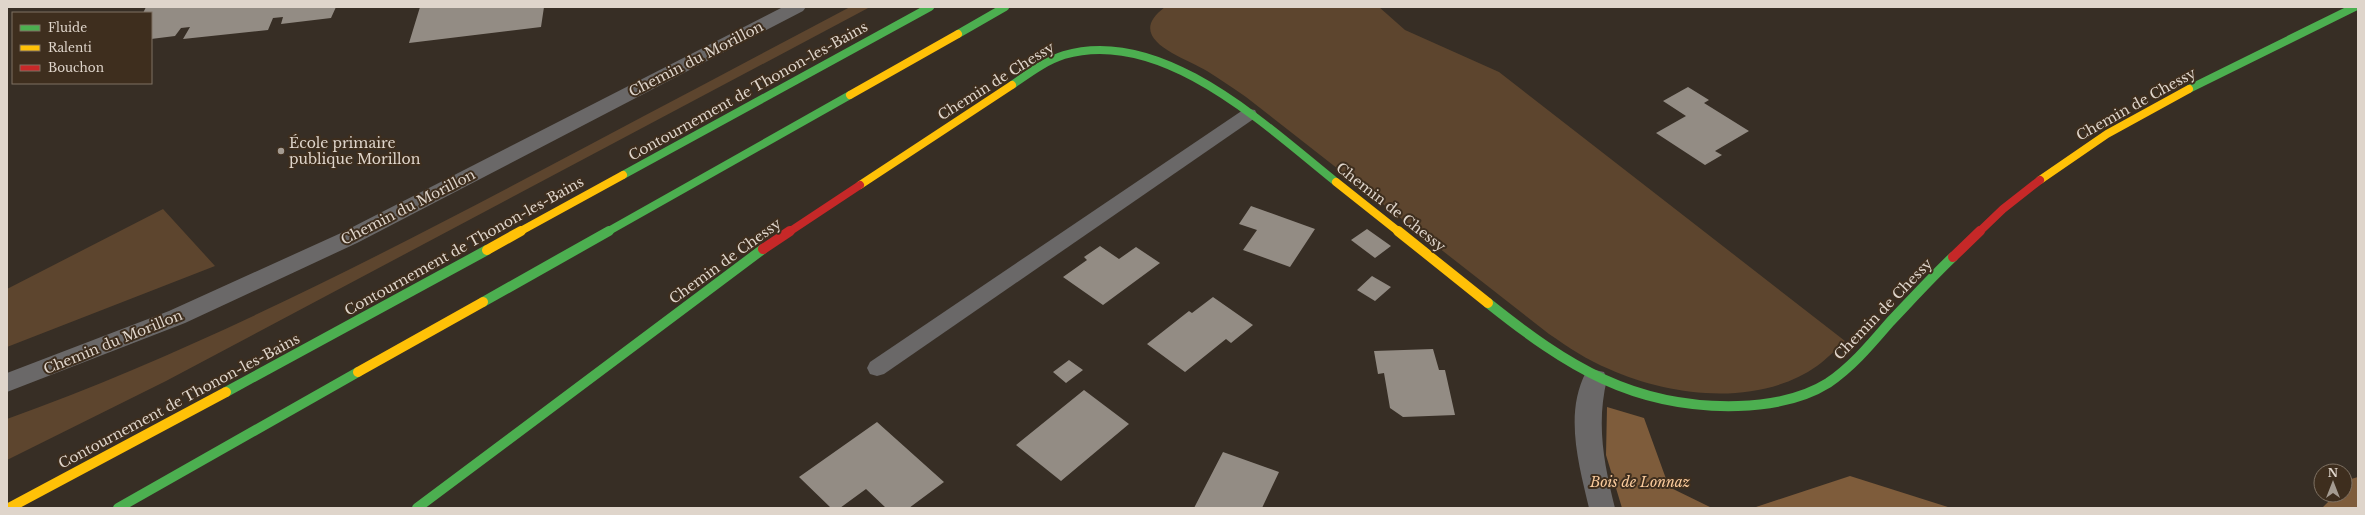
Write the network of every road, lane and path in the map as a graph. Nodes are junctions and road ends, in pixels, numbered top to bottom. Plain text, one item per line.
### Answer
1 (797, 7) edge
2 (930, 7) edge
3 (1005, 7) edge
4 (2355, 7) edge
5 (1249, 114) junction
6 (877, 368) dead end
7 (1595, 379) junction
8 (7, 383) edge
9 (9, 508) edge
10 (118, 508) edge
11 (417, 508) edge
12 (1602, 508) edge

1 - 8 street, Chemin du Morillon
2 - 9 main road, Contournement de Thonon-les-Bains
3 - 10 main road
4 - 7 main road, Chemin de Chessy
5 - 6 lane
5 - 7 main road, Chemin de Chessy
5 - 11 main road, Chemin de Chessy
7 - 12 street

